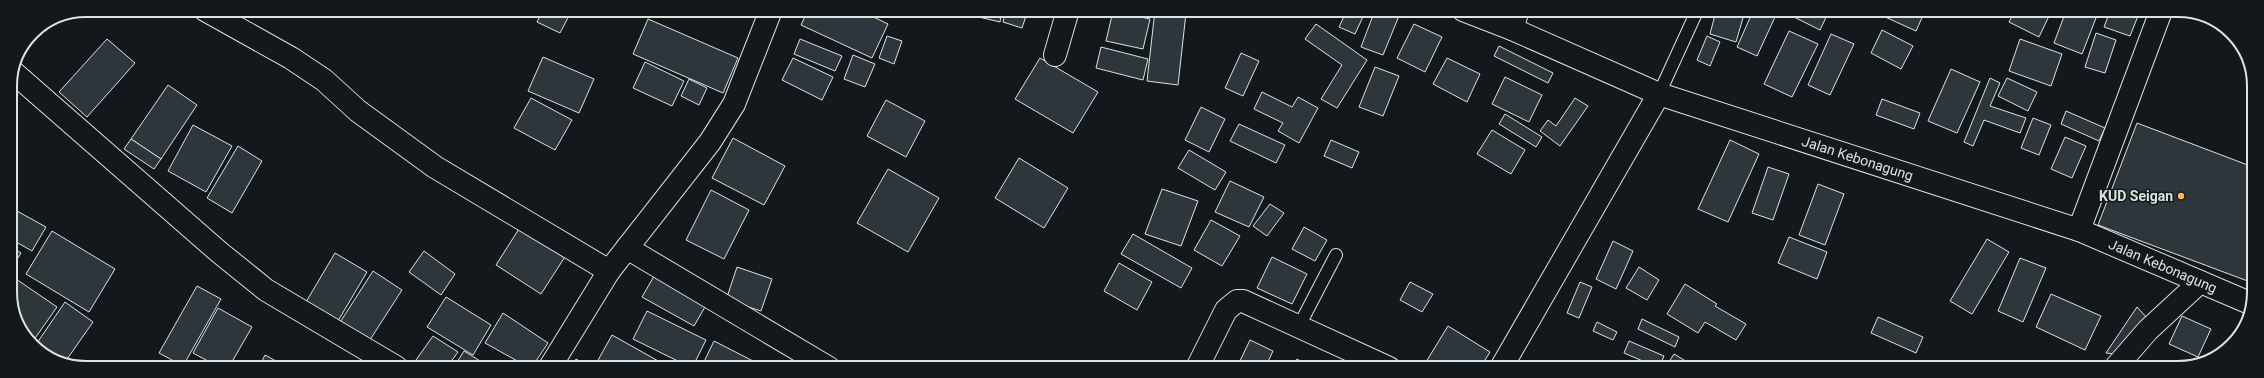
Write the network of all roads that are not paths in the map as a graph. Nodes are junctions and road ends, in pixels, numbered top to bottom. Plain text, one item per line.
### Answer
1 (217, 17) edge
2 (768, 17) edge
3 (1066, 17) edge
4 (1499, 17) edge
5 (1694, 17) edge
6 (2158, 17) edge
7 (1515, 20) edge
8 (1055, 54) dead end
9 (18, 76) edge
10 (1659, 94) junction
11 (2079, 230) junction
12 (628, 248) junction
13 (1336, 255) dead end
14 (609, 271) junction
15 (2200, 282) junction
16 (2246, 301) edge
17 (1299, 326) junction
18 (386, 361) edge
19 (554, 361) edge
20 (817, 361) edge
21 (1200, 361) edge
22 (1374, 361) edge
23 (1505, 361) edge
24 (2121, 361) edge

1 - 14 street
2 - 12 street
3 - 8 street
4 - 7 street, Jalan Kebonagung
5 - 10 lane
6 - 11 street
7 - 10 street, Jalan Kebonagung
9 - 18 street
10 - 11 street, Jalan Kebonagung
10 - 23 street
11 - 15 street, Jalan Kebonagung
12 - 14 street
12 - 20 street
13 - 17 lane
14 - 19 street
15 - 16 street, Jalan Kebonagung
15 - 24 street
17 - 21 street
17 - 22 street

